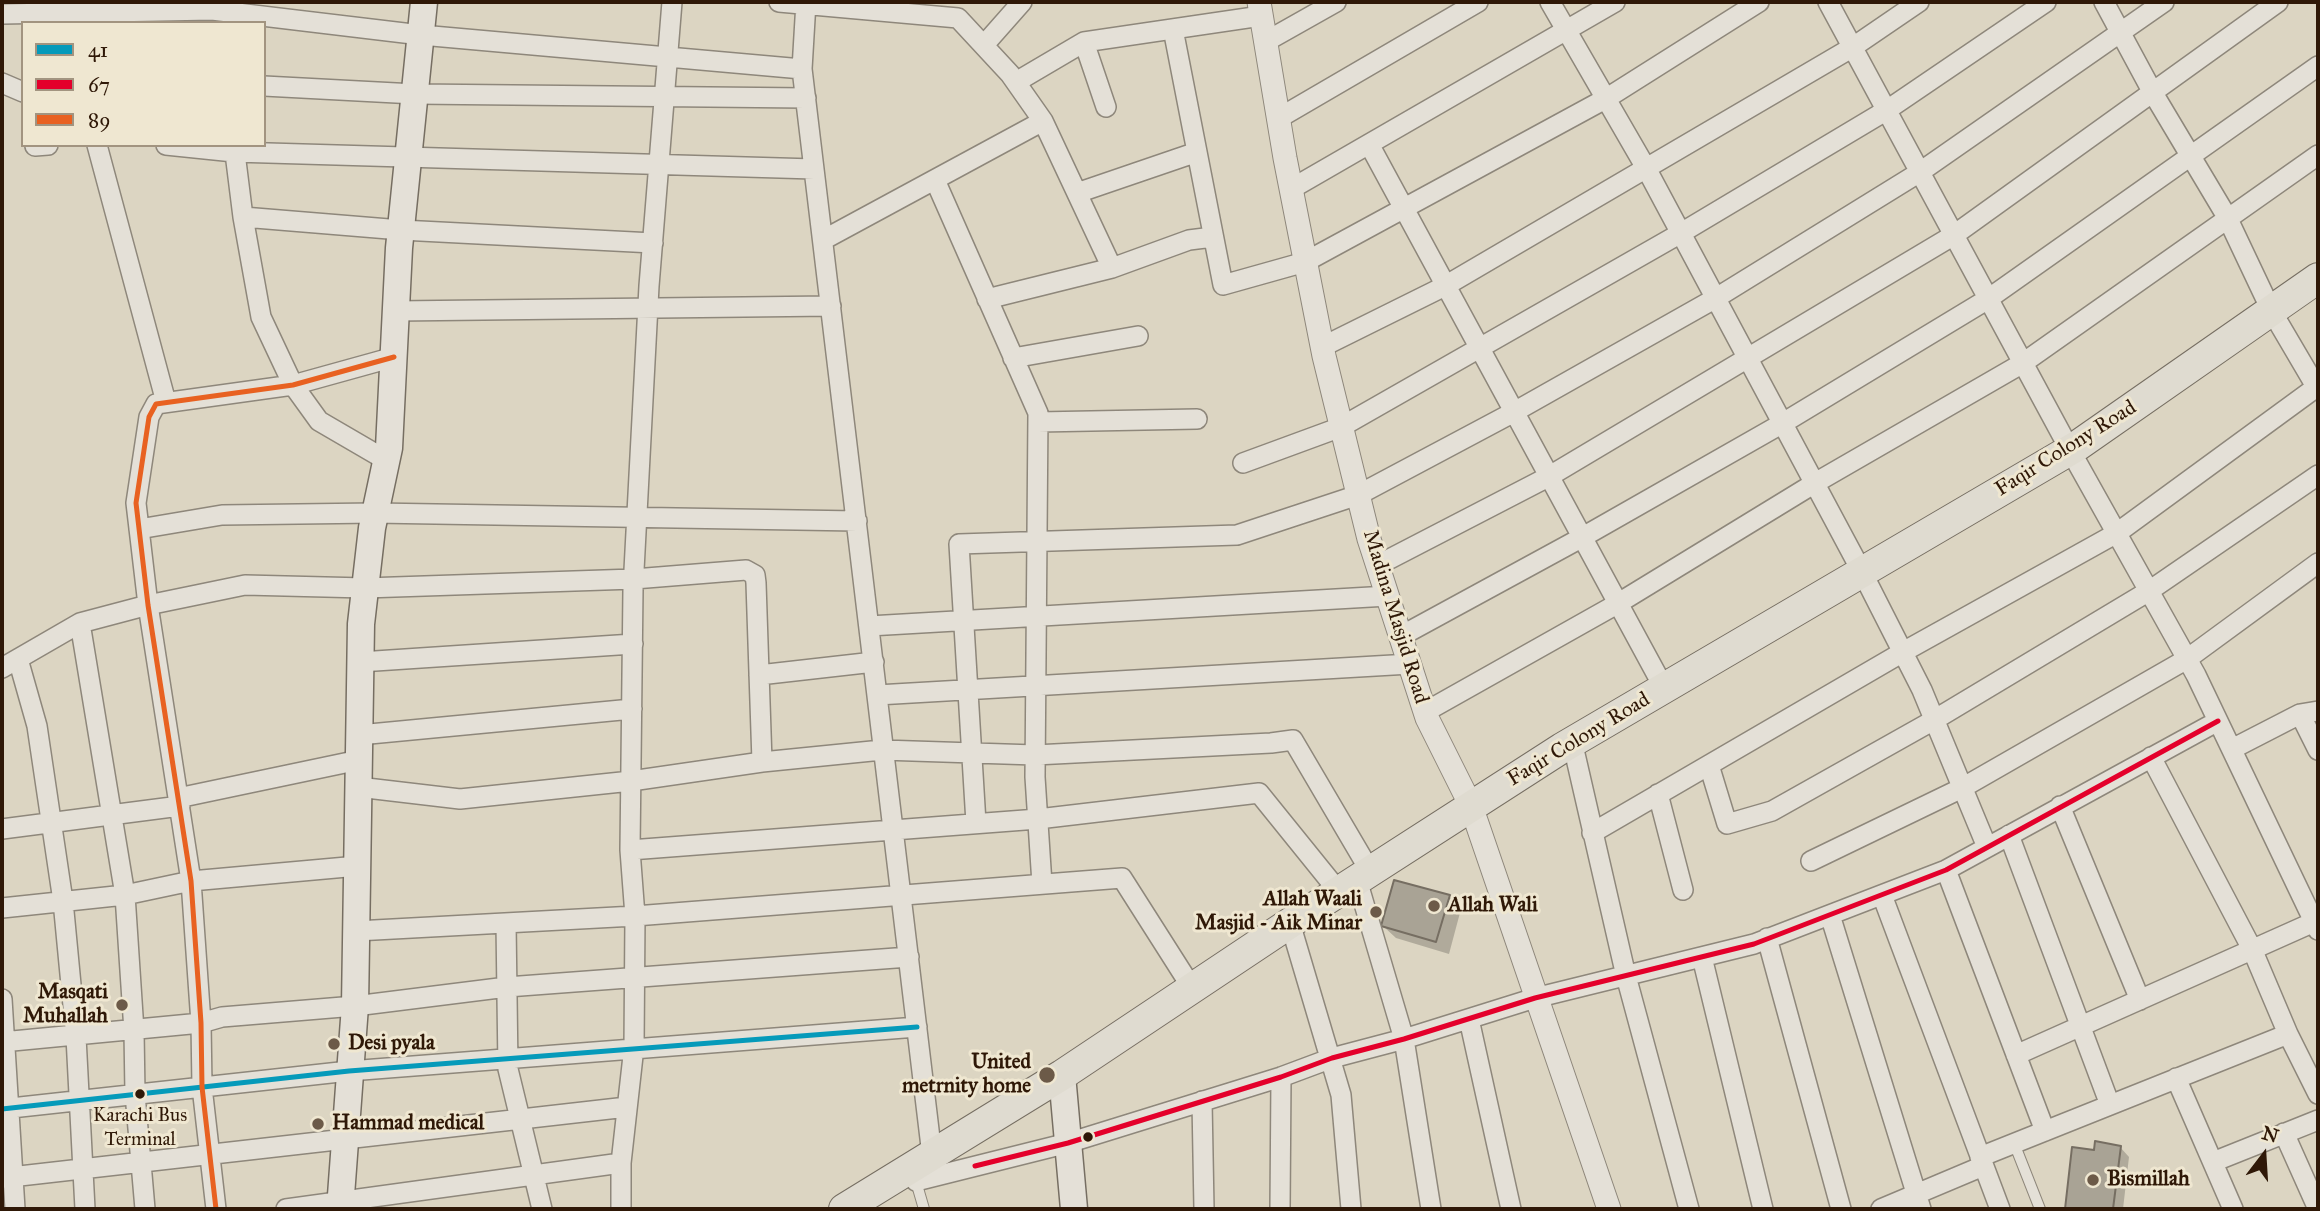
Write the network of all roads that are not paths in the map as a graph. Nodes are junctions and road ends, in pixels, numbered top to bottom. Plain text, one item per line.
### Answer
1 (424, 2) edge
2 (672, 2) edge
3 (779, 2) edge
4 (1022, 2) edge
5 (1336, 2) edge
6 (1478, 2) edge
7 (1550, 2) edge
8 (1615, 2) edge
9 (1759, 2) edge
10 (1828, 2) edge
11 (1919, 2) edge
12 (2046, 2) edge
13 (2104, 2) edge
14 (2164, 2) edge
15 (2278, 2) edge
16 (806, 3) edge
17 (1260, 9) edge
18 (959, 10) edge
19 (212, 11) edge
20 (2, 14) edge
21 (1174, 29) junction
22 (1567, 31) junction
23 (2119, 33) junction
24 (421, 34) junction
25 (1084, 42) junction
26 (1265, 42) junction
27 (984, 45) junction
28 (1853, 47) junction
29 (668, 57) junction
30 (2318, 66) edge
31 (802, 69) junction
32 (1016, 82) junction
33 (2, 83) edge
34 (266, 86) edge
35 (21, 91) edge
36 (2153, 93) junction
37 (415, 94) junction
38 (664, 97) junction
39 (806, 98) junction
40 (1607, 98) junction
41 (1106, 107) dead end
42 (1887, 110) junction
43 (1279, 118) junction
44 (1044, 121) junction
45 (1369, 144) junction
46 (97, 147) edge
47 (200, 147) edge
48 (234, 149) edge
49 (1197, 152) junction
50 (2190, 155) junction
51 (2318, 155) edge
52 (409, 157) junction
53 (659, 164) junction
54 (1646, 168) junction
55 (814, 169) junction
56 (1920, 172) junction
57 (934, 180) junction
58 (1291, 189) junction
59 (1077, 193) junction
60 (1405, 208) junction
61 (243, 217) junction
62 (2227, 217) junction
63 (401, 230) junction
64 (1681, 233) junction
65 (1954, 234) junction
66 (1213, 237) junction
67 (823, 240) junction
68 (653, 243) junction
69 (1305, 262) junction
70 (1112, 268) junction
71 (2318, 278) edge
72 (1445, 286) junction
73 (1716, 298) junction
74 (987, 299) junction
75 (1988, 299) junction
76 (831, 306) junction
77 (648, 308) junction
78 (2272, 310) junction
79 (396, 311) junction
80 (1138, 336) dead end
81 (1322, 347) junction
82 (1478, 347) junction
83 (394, 357) junction
84 (1013, 358) junction
85 (1748, 358) junction
86 (2023, 363) junction
87 (293, 385) junction
88 (2318, 388) edge
89 (166, 402) junction
90 (1514, 412) junction
91 (1197, 419) dead end
92 (1038, 422) junction
93 (1783, 423) junction
94 (1341, 427) junction
95 (2070, 450) junction
96 (386, 460) junction
97 (1243, 463) dead end
98 (2318, 475) edge
99 (1548, 477) junction
100 (1815, 483) junction
101 (1358, 495) junction
102 (375, 513) junction
103 (639, 518) junction
104 (857, 521) junction
105 (139, 529) junction
106 (2117, 533) junction
107 (1581, 538) junction
108 (1037, 542) junction
109 (2318, 563) edge
110 (1378, 565) junction
111 (1862, 572) junction
112 (634, 579) junction
113 (365, 588) junction
114 (2149, 591) junction
115 (1388, 596) junction
116 (1617, 604) junction
117 (148, 605) junction
118 (1036, 616) junction
119 (964, 621) junction
120 (80, 623) junction
121 (869, 626) junction
122 (1401, 636) junction
123 (632, 644) junction
124 (1903, 652) junction
125 (2187, 659) junction
126 (360, 662) junction
127 (874, 662) junction
128 (10, 663) edge
129 (1409, 664) junction
130 (760, 675) junction
131 (1036, 685) junction
132 (1664, 688) junction
133 (968, 690) junction
134 (877, 695) junction
135 (632, 709) junction
136 (1425, 712) junction
137 (2309, 712) edge
138 (1934, 720) junction
139 (2218, 721) junction
140 (1572, 741) junction
141 (359, 748) junction
142 (882, 750) junction
143 (2232, 750) junction
144 (2318, 750) edge
145 (971, 753) junction
146 (1035, 755) junction
147 (2151, 757) junction
148 (762, 762) junction
149 (1709, 765) junction
150 (631, 781) junction
151 (358, 788) junction
152 (1962, 788) junction
153 (1658, 794) junction
154 (179, 802) junction
155 (1471, 806) junction
156 (2060, 806) junction
157 (112, 815) junction
158 (1038, 819) junction
159 (51, 823) junction
160 (976, 824) junction
161 (2, 829) edge
162 (893, 830) junction
163 (1592, 833) junction
164 (2009, 835) junction
165 (1987, 847) junction
166 (630, 850) junction
167 (1811, 862) dead end
168 (358, 866) junction
169 (1946, 870) junction
170 (191, 881) junction
171 (1355, 881) junction
172 (1042, 884) junction
173 (1683, 890) dead end
174 (125, 895) junction
175 (1882, 895) junction
176 (901, 896) junction
177 (63, 901) junction
178 (2, 908) edge
179 (1830, 915) junction
180 (635, 916) junction
181 (506, 923) junction
182 (1290, 923) junction
183 (2316, 926) edge
184 (356, 931) junction
185 (1768, 939) junction
186 (2252, 949) junction
187 (909, 957) junction
188 (1702, 957) junction
189 (634, 976) junction
190 (1626, 976) junction
191 (507, 987) junction
192 (1192, 988) junction
193 (1535, 998) junction
194 (2, 999) edge
195 (2140, 1000) junction
196 (355, 1006) junction
197 (1469, 1019) junction
198 (201, 1023) junction
199 (917, 1027) junction
200 (2080, 1027) junction
201 (134, 1031) junction
202 (2288, 1034) junction
203 (76, 1037) junction
204 (1404, 1039) junction
205 (3, 1042) edge
206 (634, 1047) junction
207 (2016, 1055) junction
208 (1332, 1058) junction
209 (508, 1059) junction
210 (349, 1071) junction
211 (1062, 1075) junction
212 (1281, 1077) junction
213 (2176, 1078) junction
214 (202, 1087) junction
215 (135, 1094) junction
216 (2318, 1094) edge
217 (79, 1101) junction
218 (1202, 1101) junction
219 (2110, 1105) junction
220 (627, 1107) junction
221 (5, 1108) edge
222 (520, 1120) junction
223 (2318, 1120) edge
224 (2045, 1131) junction
225 (2284, 1133) junction
226 (344, 1140) junction
227 (1068, 1143) junction
228 (2014, 1143) junction
229 (210, 1155) junction
230 (1982, 1161) junction
231 (2213, 1162) junction
232 (141, 1163) junction
233 (621, 1163) junction
234 (920, 1168) junction
235 (81, 1169) junction
236 (534, 1176) junction
237 (8, 1177) edge
238 (1918, 1202) edge
239 (340, 1206) edge
240 (15, 1209) edge
241 (85, 1209) edge
242 (145, 1209) edge
243 (216, 1209) edge
244 (286, 1209) edge
245 (542, 1209) edge
246 (621, 1209) edge
247 (844, 1209) edge
248 (924, 1209) edge
249 (1074, 1209) edge
250 (1204, 1209) edge
251 (1280, 1209) edge
252 (1351, 1209) edge
253 (1431, 1209) edge
254 (1511, 1209) edge
255 (1609, 1209) edge
256 (1689, 1209) edge
257 (1763, 1209) edge
258 (1841, 1209) edge
259 (1881, 1209) edge
260 (2000, 1209) edge
261 (2040, 1209) edge
262 (2233, 1209) edge
263 (2318, 1209) edge

1 - 24 main road
2 - 29 street
3 - 16 street
4 - 27 street
5 - 26 street
6 - 43 street
7 - 22 street
8 - 22 street
9 - 40 street
10 - 28 street
11 - 28 street
12 - 42 street
13 - 23 street
14 - 23 street
15 - 36 street
16 - 18 street
16 - 31 street
17 - 21 street
17 - 26 street, Madina Masjid Road
18 - 27 street
19 - 20 street
19 - 24 street
21 - 25 street
21 - 49 street
22 - 40 street
22 - 45 street
23 - 36 street
23 - 56 street
24 - 29 street
24 - 37 main road
25 - 32 street
25 - 41 street
26 - 43 street, Madina Masjid Road
27 - 32 street
28 - 42 street
28 - 54 street
29 - 31 street
29 - 38 street
30 - 50 street
31 - 39 street
32 - 44 street
33 - 35 street
34 - 37 street
36 - 50 street
36 - 65 street
37 - 38 street
37 - 52 main road
38 - 39 street
38 - 53 street
39 - 55 street
40 - 54 street
40 - 60 street
42 - 56 street
42 - 64 street
43 - 58 street, Madina Masjid Road
44 - 57 street
44 - 59 street
45 - 58 street
45 - 60 street
46 - 89 street
47 - 48 street
48 - 52 street
48 - 61 street
49 - 59 street
49 - 66 street
50 - 62 street
50 - 75 street
51 - 62 street
52 - 53 street
52 - 63 main road
53 - 55 street
53 - 68 street
54 - 64 street
54 - 72 street
55 - 67 street
56 - 65 street
56 - 73 street
57 - 67 street
57 - 74 street
58 - 69 street, Madina Masjid Road
59 - 70 street
60 - 69 street
60 - 72 street
61 - 63 street
61 - 87 street
62 - 78 street
62 - 86 street
63 - 68 street
63 - 79 main road
64 - 73 street
64 - 82 street
65 - 75 street
65 - 85 street
66 - 69 street
66 - 70 street
67 - 76 street
68 - 77 street
69 - 81 street, Madina Masjid Road
70 - 74 street
71 - 78 main road, Faqir Colony Road
72 - 81 street
72 - 82 street
73 - 85 street
73 - 90 street
74 - 84 street
75 - 86 street
75 - 93 street
76 - 77 street
76 - 104 street
77 - 79 street
77 - 103 street
78 - 88 street
78 - 95 main road, Faqir Colony Road
79 - 83 main road
80 - 84 street
81 - 94 street, Madina Masjid Road
82 - 90 street
82 - 94 street
83 - 87 street
83 - 96 main road
84 - 92 street
85 - 93 street
85 - 99 street
86 - 95 street
86 - 100 street
87 - 89 street
87 - 96 street
88 - 106 street
89 - 105 street
90 - 99 street
90 - 101 street
91 - 92 street
92 - 108 street
93 - 100 street
93 - 107 street
94 - 97 street
94 - 101 street, Madina Masjid Road
95 - 106 street
95 - 111 main road, Faqir Colony Road
96 - 102 main road
98 - 114 street
99 - 107 street
99 - 110 street
100 - 111 street
100 - 116 street
101 - 108 street
101 - 110 street, Madina Masjid Road
102 - 103 street
102 - 105 street
102 - 113 main road
103 - 104 street
103 - 112 street
104 - 121 street
105 - 117 street
106 - 114 street
106 - 124 street
107 - 116 street
107 - 122 street
108 - 118 street
108 - 119 street
109 - 125 street
110 - 115 street, Madina Masjid Road
111 - 124 street
111 - 132 main road, Faqir Colony Road
112 - 113 street
112 - 123 street
112 - 130 street
113 - 117 street
113 - 126 main road
114 - 125 street
114 - 138 street
115 - 118 street
115 - 122 street, Madina Masjid Road
116 - 132 street
116 - 136 street
117 - 120 street
117 - 154 street
118 - 119 street
118 - 131 street
119 - 121 street
119 - 133 street
120 - 128 street
120 - 157 street
121 - 127 street
122 - 129 street, Madina Masjid Road
123 - 126 street
123 - 135 street
124 - 138 street
124 - 149 street
125 - 139 street
125 - 152 street
126 - 141 main road
127 - 130 street
127 - 134 street
128 - 159 street
129 - 131 street
129 - 136 street, Madina Masjid Road
130 - 148 street
131 - 133 street
131 - 146 street
132 - 140 main road, Faqir Colony Road
133 - 134 street
133 - 145 street
134 - 142 street
135 - 141 street
135 - 150 street
136 - 155 street, Madina Masjid Road
137 - 143 street
137 - 144 street
138 - 149 street
138 - 152 street
139 - 143 street
139 - 147 street
140 - 155 main road, Faqir Colony Road
140 - 163 street
141 - 151 main road
141 - 154 street
142 - 145 street
142 - 148 street
142 - 162 street
143 - 183 street
145 - 146 street
145 - 160 street
146 - 158 street
146 - 171 street
147 - 156 street
147 - 186 street
148 - 150 street
149 - 153 street
150 - 151 street
150 - 166 street
151 - 168 main road
152 - 165 street
152 - 167 street
153 - 163 street
153 - 173 street
154 - 157 street
154 - 170 street
155 - 171 main road, Faqir Colony Road
155 - 193 street, Madina Masjid Road
156 - 164 street
156 - 195 street
157 - 159 street
157 - 174 street
158 - 160 street
158 - 171 street
158 - 172 street
159 - 161 street
159 - 177 street
160 - 162 street
162 - 166 street
162 - 176 street
163 - 190 street
164 - 165 street
164 - 200 street
165 - 169 street
166 - 180 street
168 - 170 street
168 - 184 main road
169 - 175 street
169 - 207 street
170 - 174 street
170 - 198 street
171 - 182 main road, Faqir Colony Road
171 - 204 street
172 - 176 street
172 - 192 street
174 - 177 street
174 - 201 street
175 - 179 street
175 - 230 street
176 - 180 street
176 - 187 street
177 - 178 street
177 - 203 street
179 - 185 street
179 - 238 street
180 - 181 street
180 - 189 street
181 - 184 street
181 - 191 street
182 - 192 main road, Faqir Colony Road
182 - 208 street
183 - 186 street
184 - 196 main road
185 - 188 street
185 - 258 street
186 - 195 street
186 - 202 street
187 - 189 street
187 - 199 street
188 - 190 street
188 - 257 street
189 - 191 street
189 - 206 street
190 - 193 street
190 - 256 street
191 - 196 street
191 - 209 street
192 - 211 main road, Faqir Colony Road
193 - 197 street
193 - 255 street, Madina Masjid Road
194 - 205 street
195 - 200 street
196 - 198 street
196 - 210 main road
197 - 204 street
197 - 254 street
198 - 201 street
198 - 214 street
199 - 206 street
199 - 234 street
200 - 207 street
200 - 219 street
201 - 203 street
201 - 215 street
202 - 213 street
202 - 216 street
203 - 205 street
203 - 217 street
204 - 208 street
204 - 253 street
205 - 221 street
206 - 209 street
206 - 220 street
207 - 224 street
208 - 212 street
208 - 252 street
209 - 210 street
209 - 222 street
210 - 214 street
210 - 226 main road
211 - 227 main road
211 - 234 main road, Faqir Colony Road
212 - 218 street
212 - 251 street
213 - 219 street
213 - 231 street
214 - 215 street
214 - 229 street
215 - 217 street
215 - 232 street
217 - 221 street
217 - 235 street
218 - 227 street
218 - 250 street
219 - 224 street
220 - 222 street
220 - 233 street
221 - 237 street
222 - 226 street
222 - 236 street
223 - 225 street
224 - 228 street
225 - 231 street
225 - 263 street
226 - 229 street
226 - 239 main road
227 - 234 street
227 - 249 main road
228 - 230 street
228 - 261 lane
229 - 232 street
229 - 243 street
230 - 238 street
230 - 260 street
231 - 262 street
232 - 235 street
232 - 242 street
233 - 236 street
233 - 246 street
234 - 247 main road, Faqir Colony Road
234 - 248 lane
235 - 237 street
235 - 241 street
236 - 239 street
236 - 245 street
237 - 240 street
238 - 259 street
239 - 244 street

